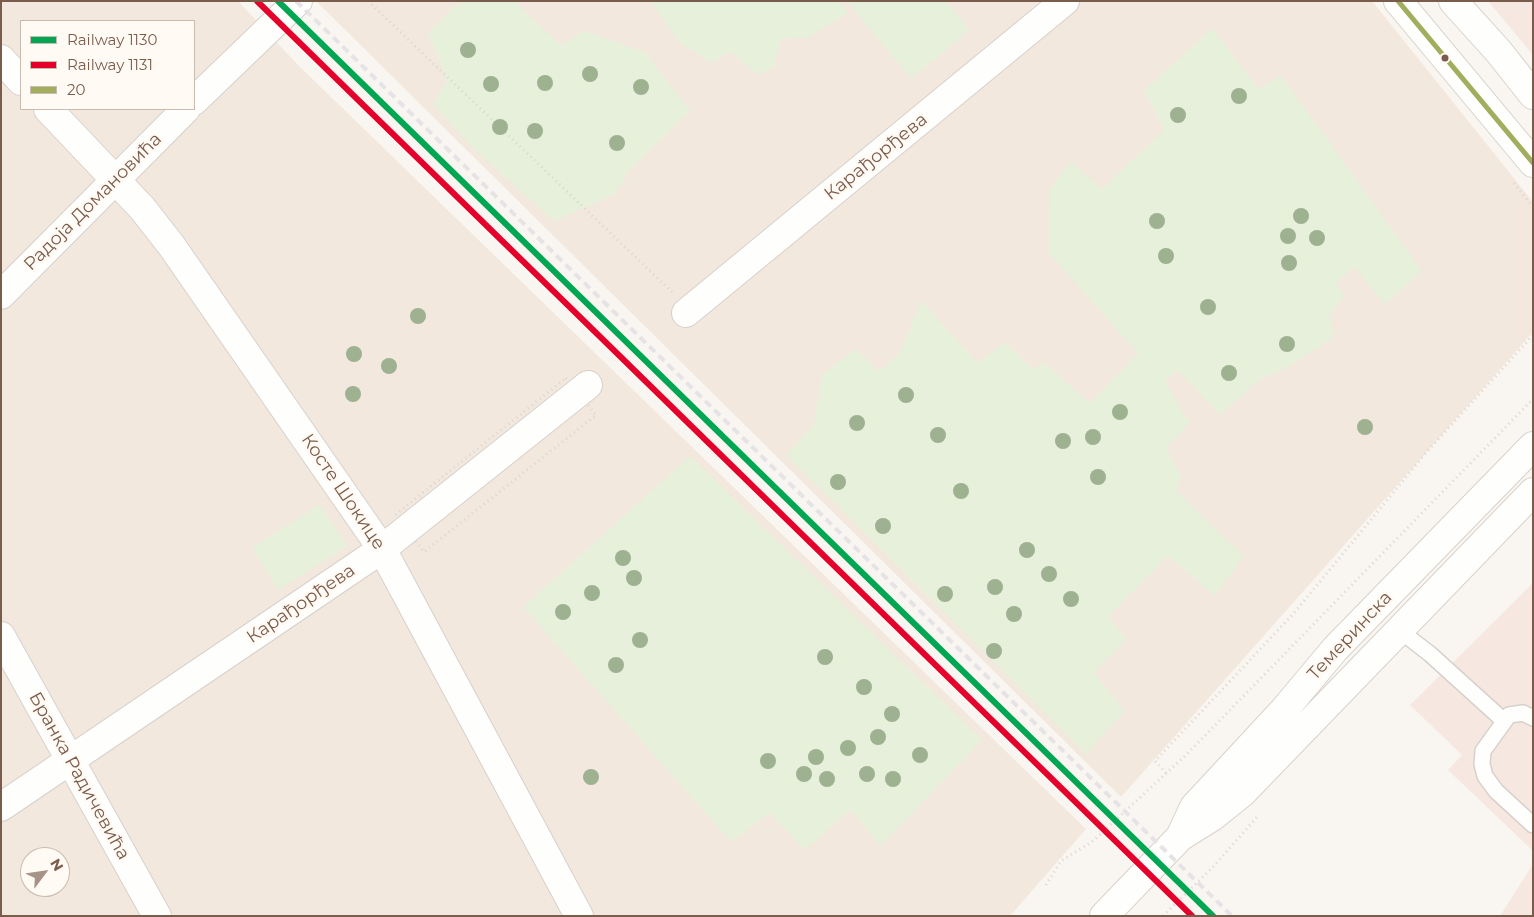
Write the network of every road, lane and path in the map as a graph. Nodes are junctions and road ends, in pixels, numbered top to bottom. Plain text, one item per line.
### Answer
1 (298, 1) edge
2 (368, 1) edge
3 (1065, 1) edge
4 (1398, 1) edge
5 (1452, 1) edge
6 (1, 59) edge
7 (20, 80) edge
8 (1533, 95) edge
9 (195, 100) edge
10 (49, 110) edge
11 (185, 110) edge
12 (1533, 163) edge
13 (114, 179) junction
14 (1, 295) edge
15 (688, 311) joint
16 (1533, 335) edge
17 (588, 385) dead end
18 (1533, 399) edge
19 (1533, 446) edge
20 (1533, 492) edge
21 (382, 549) junction
22 (1399, 630) junction
23 (1, 636) edge
24 (1533, 718) edge
25 (1504, 721) junction
26 (69, 760) junction
27 (1166, 773) junction
28 (1, 806) edge
29 (1533, 825) edge
30 (1180, 837) junction
31 (1046, 885) dead end
32 (157, 916) edge
33 (579, 916) edge
34 (1104, 916) edge

1 - 9 street
2 - 15 path
3 - 15 street, Карађорђева
4 - 12 street
5 - 8 street
6 - 7 street
10 - 13 street, Косте Шокице
11 - 13 street, Радоја Домановића
13 - 14 street, Радоја Домановића
13 - 21 street, Косте Шокице
16 - 27 path
17 - 21 street, Карађорђева
18 - 27 path
19 - 30 street, Темеринска
20 - 22 street, Темеринска
21 - 26 street, Карађорђева
21 - 33 street, Косте Шокице
22 - 25 lane
22 - 30 street, Темеринска
23 - 26 street, Бранка Радичевића
24 - 25 lane
25 - 29 lane
26 - 28 street, Карађорђева
26 - 32 street, Бранка Радичевића
27 - 31 path
30 - 34 street, Темеринска

